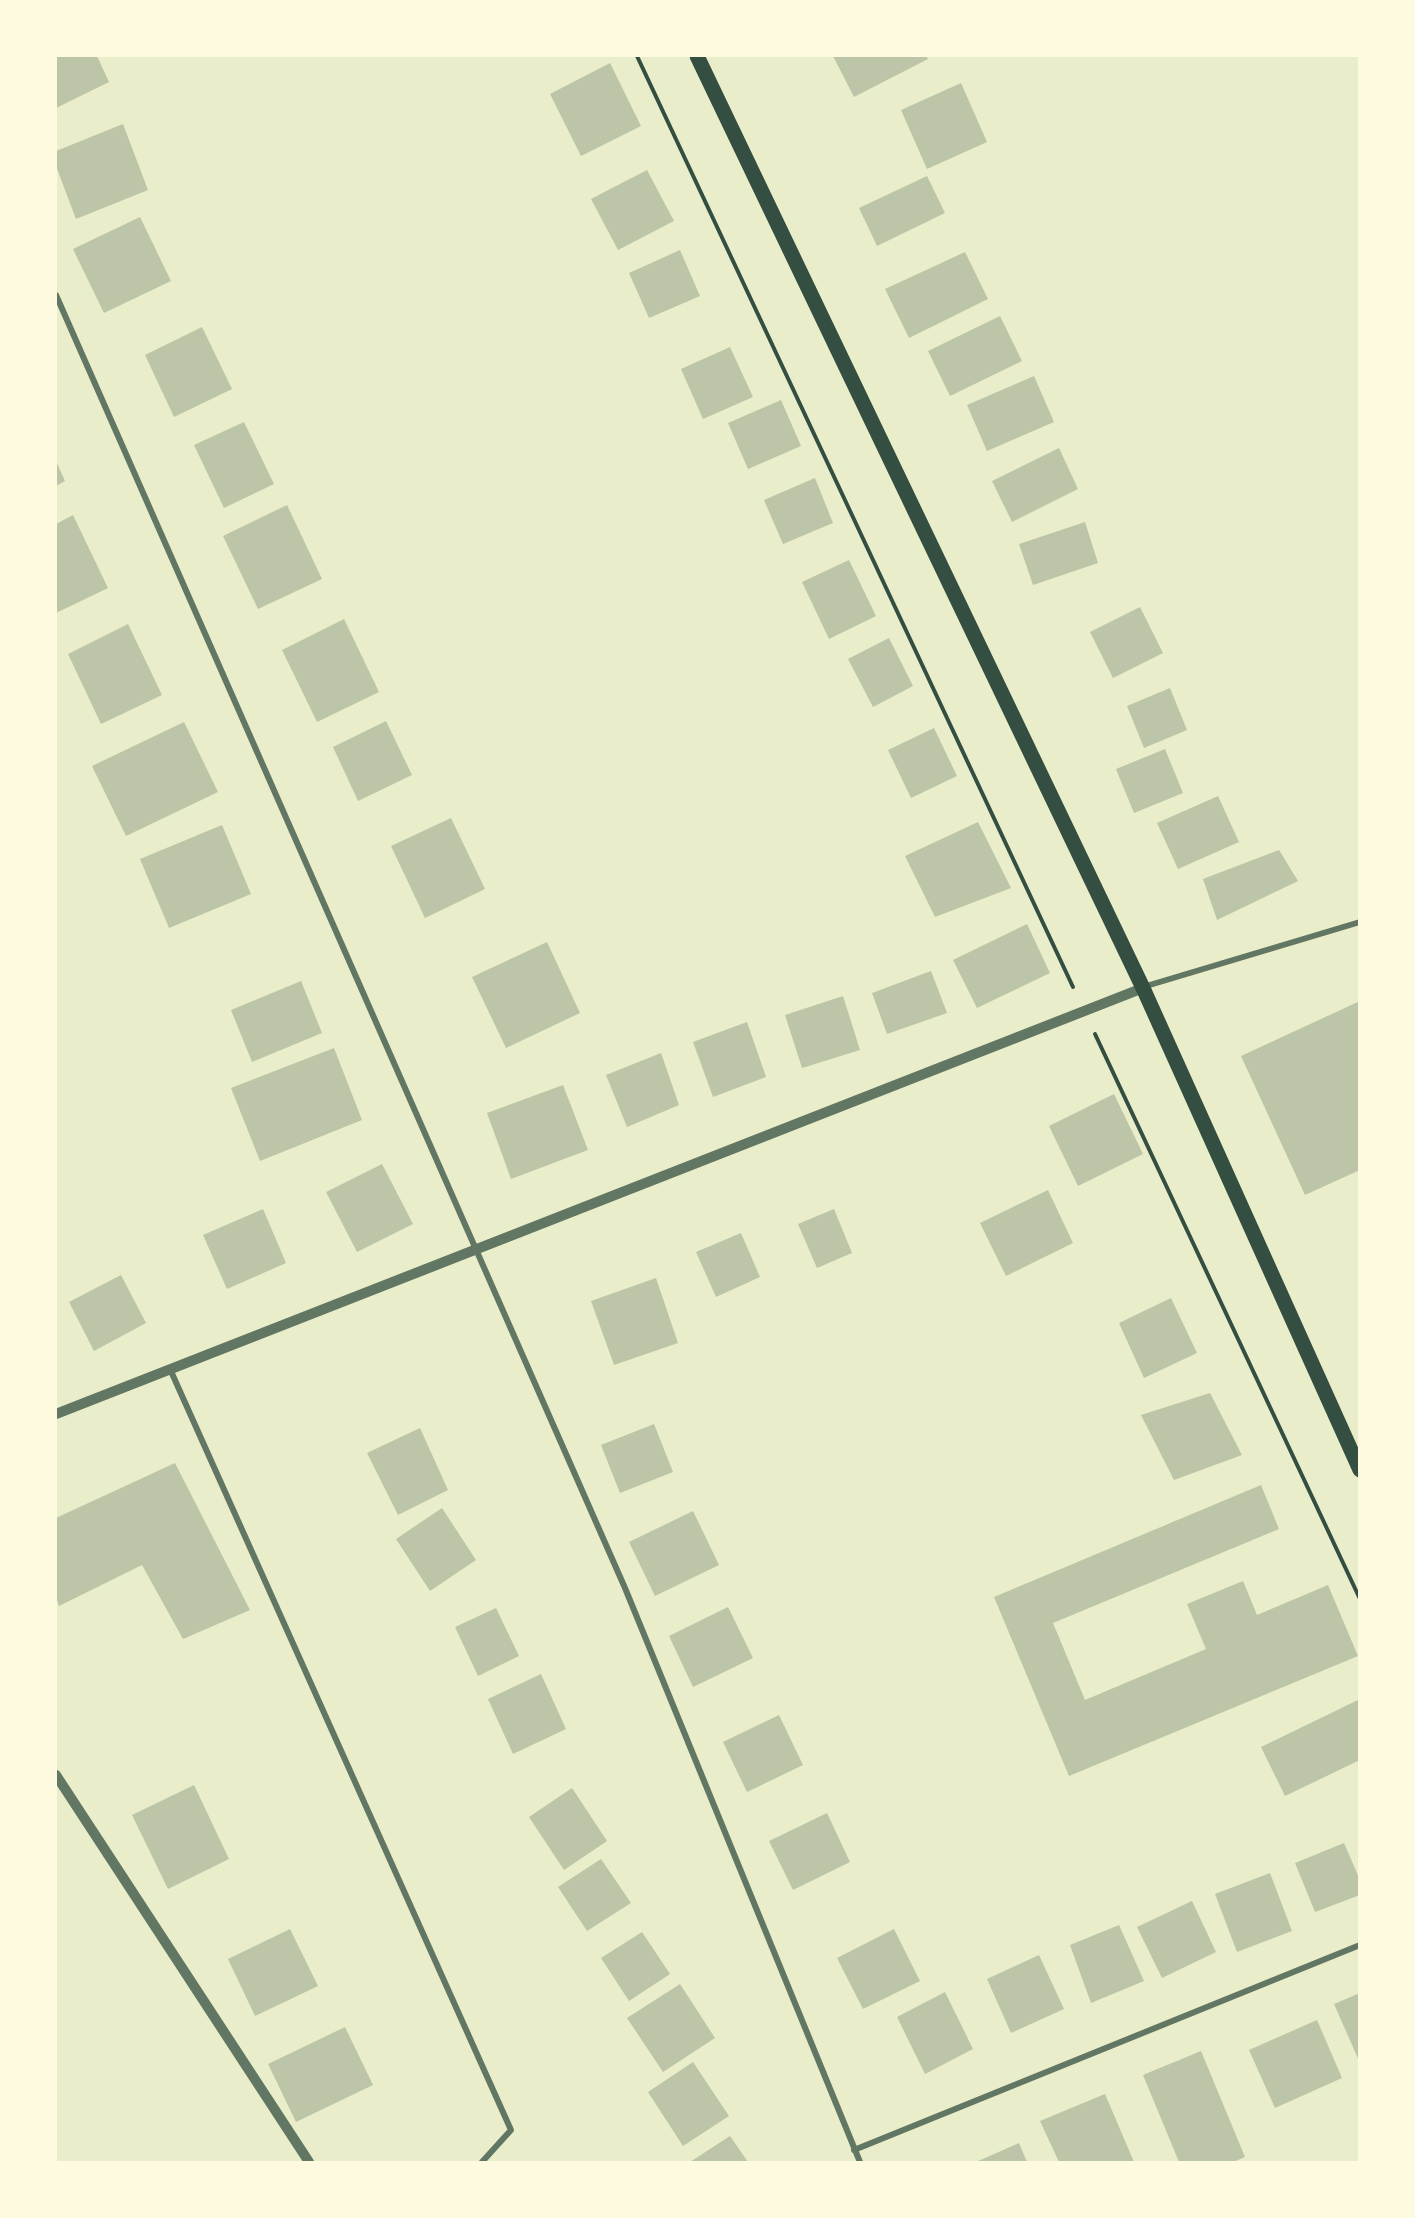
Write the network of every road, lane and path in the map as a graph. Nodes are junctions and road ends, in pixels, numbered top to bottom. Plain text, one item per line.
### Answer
1 (637, 56) edge
2 (697, 56) edge
3 (56, 295) edge
4 (1359, 922) edge
5 (1143, 988) junction
6 (1084, 1011) junction
7 (475, 1249) junction
8 (170, 1369) junction
9 (56, 1414) edge
10 (1359, 1470) edge
11 (1359, 1599) edge
12 (56, 1775) edge
13 (1359, 1945) edge
14 (854, 2150) junction
15 (309, 2163) edge
16 (482, 2163) edge
17 (860, 2163) edge

1 - 6 path
2 - 5 main road
3 - 7 street
4 - 5 street
5 - 6 street
5 - 10 main road
6 - 7 street
6 - 11 path
7 - 8 street
7 - 14 street
8 - 9 street
8 - 16 street
12 - 15 street
13 - 14 street
14 - 17 street

